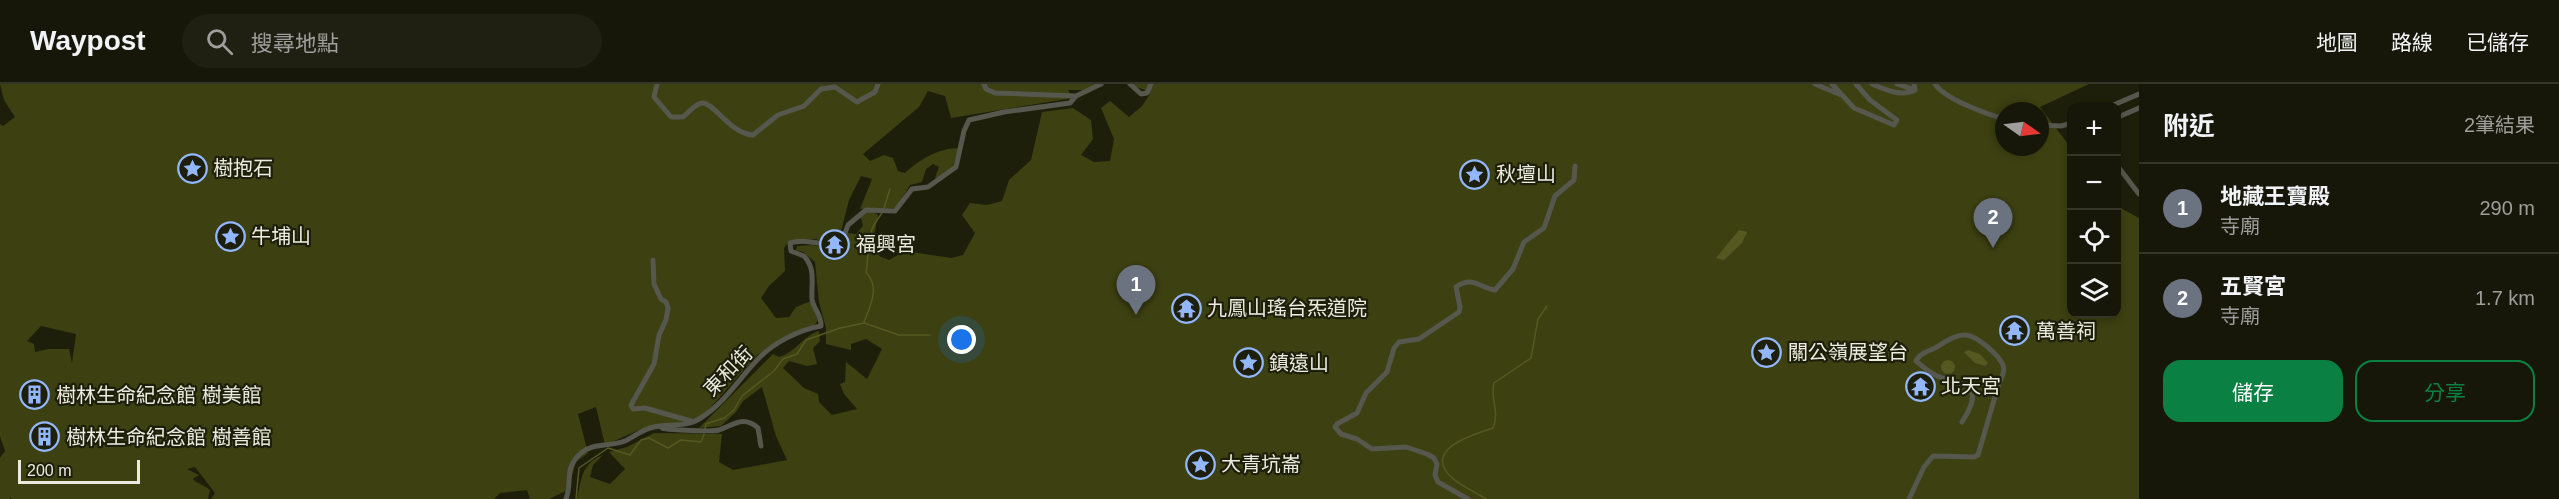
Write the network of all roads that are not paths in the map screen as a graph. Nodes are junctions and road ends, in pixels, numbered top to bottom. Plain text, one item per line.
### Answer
1 (657, 84) edge
2 (878, 84) edge
3 (984, 84) edge
4 (1101, 84) edge
5 (1130, 84) edge
6 (1151, 84) edge
7 (1815, 84) edge
8 (1832, 84) edge
9 (1856, 84) edge
10 (1872, 84) edge
11 (1897, 84) edge
12 (1935, 84) edge
13 (1915, 87) edge
14 (2139, 94) edge
15 (1842, 95) junction
16 (1076, 96) junction
17 (2120, 102) edge
18 (2139, 108) edge
19 (1995, 115) edge
20 (2121, 116) edge
21 (2067, 124) edge
22 (2049, 125) edge
23 (1575, 166) dead end
24 (2121, 171) edge
25 (2139, 194) edge
26 (653, 260) dead end
27 (694, 422) junction
28 (1962, 422) dead end
29 (659, 426) junction
30 (762, 446) dead end
31 (566, 499) edge
32 (1468, 499) edge
33 (1909, 499) edge

1 - 2 street
3 - 16 street
4 - 16 street
5 - 6 street
7 - 15 street
8 - 15 street
9 - 15 street
10 - 13 street
11 - 13 street
12 - 19 street
14 - 17 street
16 - 27 street, 東和街
18 - 20 street
21 - 22 street
23 - 32 street
24 - 25 street
26 - 27 street
27 - 29 street
28 - 33 street
29 - 30 street
29 - 31 street

